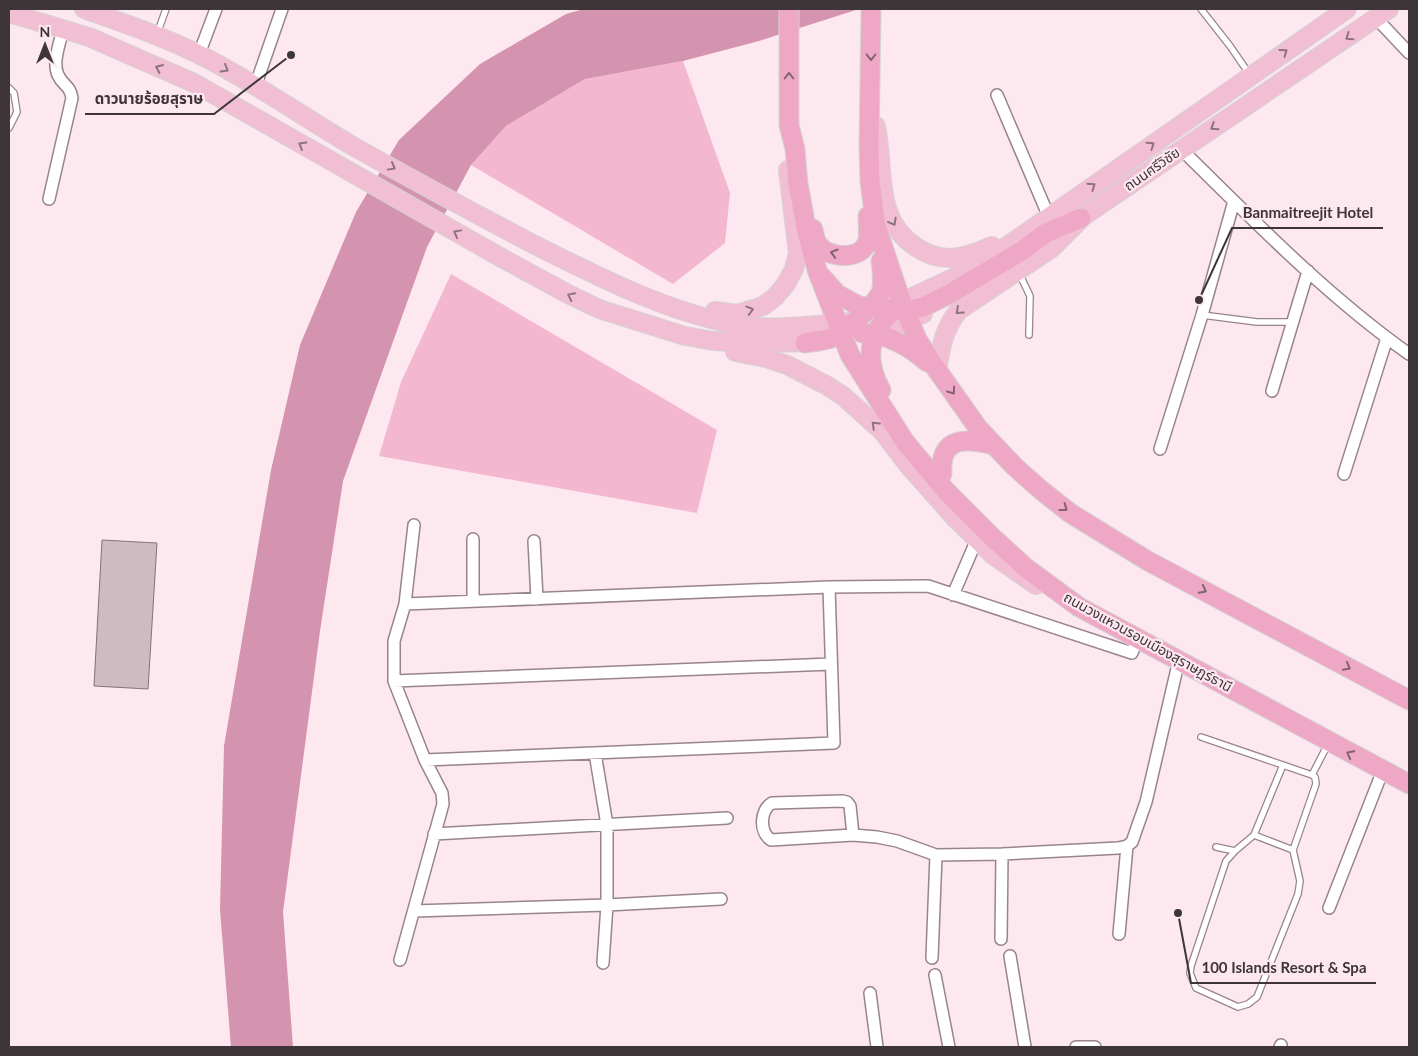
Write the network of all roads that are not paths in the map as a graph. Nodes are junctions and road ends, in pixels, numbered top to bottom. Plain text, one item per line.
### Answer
1 (84, 9) edge
2 (166, 9) edge
3 (216, 9) edge
4 (282, 9) edge
5 (789, 9) edge
6 (871, 9) edge
7 (1200, 9) edge
8 (1341, 10) edge
9 (9, 13) edge
10 (1383, 13) edge
11 (63, 29) junction
12 (156, 36) junction
13 (1409, 53) edge
14 (199, 54) junction
15 (1251, 76) junction
16 (255, 87) junction
17 (9, 88) edge
18 (996, 95) dead end
19 (871, 106) junction
20 (789, 125) junction
21 (9, 128) edge
22 (1180, 149) junction
23 (797, 175) junction
24 (50, 200) dead end
25 (1072, 200) junction
26 (1234, 201) junction
27 (1046, 210) junction
28 (868, 215) junction
29 (1081, 218) junction
30 (540, 247) junction
31 (817, 270) junction
32 (1308, 271) junction
33 (1018, 272) junction
34 (869, 307) junction
35 (600, 309) junction
36 (900, 310) junction
37 (1202, 315) junction
38 (1293, 322) junction
39 (844, 329) junction
40 (875, 334) junction
41 (1030, 335) dead end
42 (1387, 338) junction
43 (805, 343) joint
44 (1409, 354) edge
45 (937, 371) junction
46 (1272, 391) dead end
47 (994, 445) junction
48 (1160, 449) dead end
49 (942, 474) junction
50 (1344, 474) dead end
51 (414, 525) dead end
52 (473, 539) dead end
53 (977, 539) junction
54 (534, 541) dead end
55 (829, 587) junction
56 (953, 594) junction
57 (537, 599) junction
58 (473, 600) junction
59 (405, 604) junction
60 (1093, 615) junction
61 (1138, 638) junction
62 (1179, 660) junction
63 (831, 664) junction
64 (394, 681) junction
65 (1409, 700) edge
66 (1202, 738) dead end
67 (1329, 742) junction
68 (596, 753) junction
69 (425, 760) junction
70 (1283, 765) junction
71 (1382, 770) junction
72 (1312, 775) junction
73 (1409, 784) edge
74 (727, 818) dead end
75 (607, 825) junction
76 (434, 834) junction
77 (853, 835) junction
78 (1254, 835) junction
79 (1127, 846) junction
80 (1216, 847) dead end
81 (1293, 850) junction
82 (1235, 851) junction
83 (1002, 854) junction
84 (936, 855) junction
85 (721, 899) dead end
86 (607, 905) junction
87 (1329, 908) dead end
88 (414, 911) junction
89 (1119, 934) dead end
90 (1001, 939) dead end
91 (1010, 956) dead end
92 (932, 958) dead end
93 (400, 960) dead end
94 (603, 963) dead end
95 (935, 975) dead end
96 (870, 993) dead end
97 (877, 1047) edge
98 (949, 1047) edge
99 (1025, 1047) edge
100 (1076, 1047) edge
101 (1095, 1047) edge

1 - 12 main road
2 - 12 lane
3 - 14 street
4 - 16 street
20 -> 5 highway
6 -> 19 highway
7 - 15 lane
15 -> 8 main road, ถนนศรีวิชัย
9 - 11 main road
10 - 13 street
10 -> 22 main road, ถนนศรีวิชัย
11 - 24 street
35 -> 11 main road
12 - 14 main road
14 -> 16 main road
25 -> 15 main road, ถนนศรีวิชัย
16 -> 30 main road
17 - 21 lane
18 - 27 street
19 -> 27 main road
19 - 28 highway
19 - 36 highway
20 - 23 highway
30 -> 20 main road
22 - 26 street
22 - 29 main road, ถนนศรีวิชัย
28 -> 23 highway
23 - 31 highway, ถนนวงแหวนรอบเมืองสุราษฎร์ธานี
25 - 27 main road
25 - 36 main road, ถนนศรีวิชัย
26 - 32 street
26 - 37 street
28 - 34 highway
29 - 33 main road, ถนนศรีวิชัย
29 - 36 highway
30 - 39 main road, ถนนศรีวิชัย
31 - 34 highway
31 - 39 highway, ถนนวงแหวนรอบเมืองสุราษฎร์ธานี
32 - 38 street
32 - 42 street
33 - 41 lane
33 -> 45 main road, ถนนศรีวิชัย
34 - 36 highway
34 - 39 highway
35 - 43 main road
53 -> 35 main road
36 - 39 main road, ถนนศรีวิชัย
36 - 40 highway
36 - 45 highway
37 - 38 lane
37 - 48 street
38 - 46 street
39 - 40 highway
39 - 43 highway
39 - 60 highway, ถนนวงแหวนรอบเมืองสุราษฎร์ธานี
40 - 45 highway
40 - 49 highway
42 - 44 street
42 - 50 street
45 -> 47 highway
47 - 49 highway
47 -> 65 highway
49 - 60 highway
51 - 59 street
52 - 58 street
53 - 56 street
53 - 60 main road
54 - 57 street
55 - 56 street
55 - 57 street
55 - 63 street
56 - 61 street
57 - 58 street
58 - 59 street
59 - 64 street
60 - 61 highway, ถนนวงแหวนรอบเมืองสุราษฎร์ธานี
61 - 62 highway, ถนนวงแหวนรอบเมืองสุราษฎร์ธานี
62 - 67 highway, ถนนวงแหวนรอบเมืองสุราษฎร์ธานี
62 - 79 street
63 - 64 street
63 - 68 street
64 - 69 street
66 - 70 lane
71 -> 67 highway, ถนนวงแหวนรอบเมืองสุราษฎร์ธานี
67 - 72 lane
68 - 69 street
68 - 75 street
69 - 76 street
70 - 72 lane
70 - 78 lane
71 - 73 highway, ถนนวงแหวนรอบเมืองสุราษฎร์ธานี
71 - 87 street
72 - 81 lane
74 - 75 street
75 - 76 street
75 - 86 street
76 - 88 street
77 - 77 street
77 - 84 street
78 - 81 lane
78 - 82 lane
79 - 83 street
79 - 89 street
80 - 82 lane
81 - 82 lane
83 - 84 street
83 - 90 street
84 - 92 street
85 - 86 street
86 - 88 street
86 - 94 street
88 - 93 street
91 - 99 street
95 - 98 street
96 - 97 street
100 - 101 street

